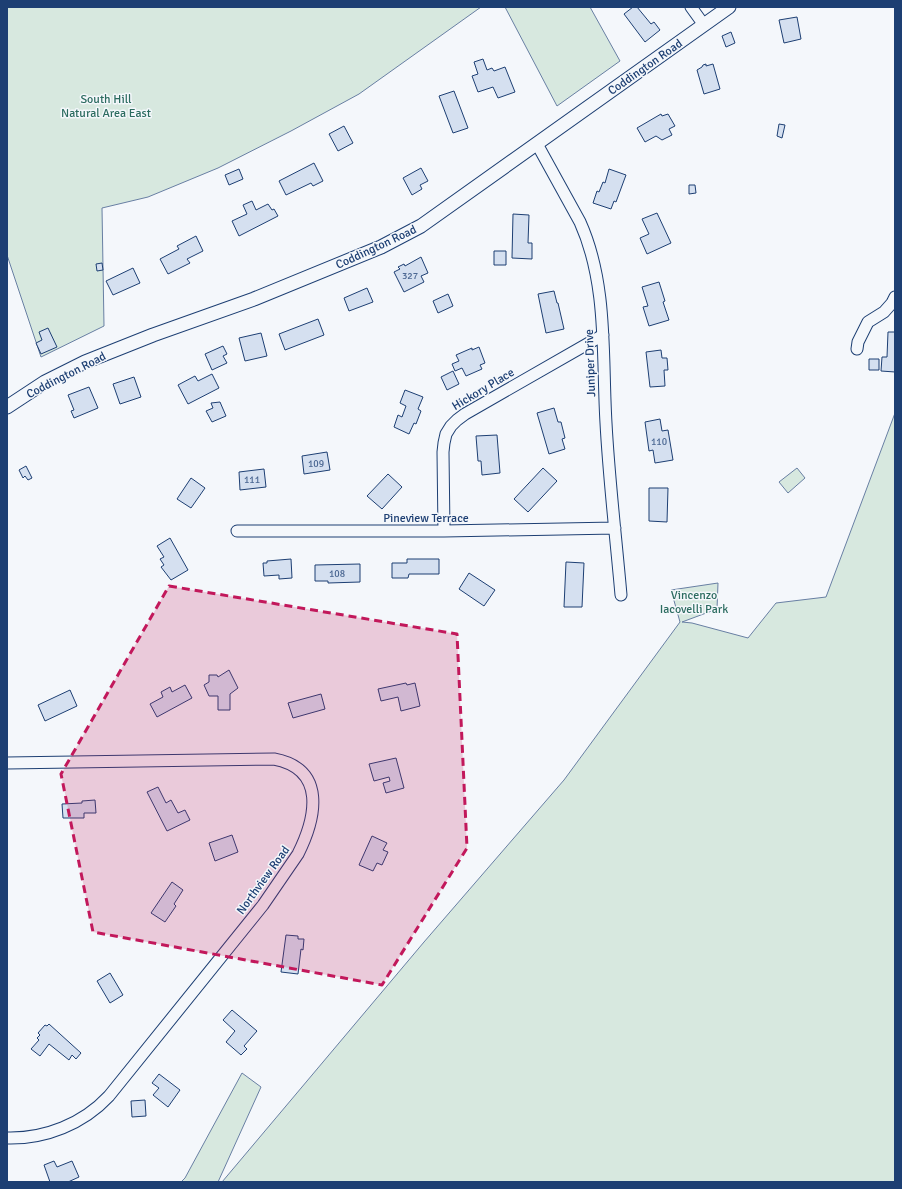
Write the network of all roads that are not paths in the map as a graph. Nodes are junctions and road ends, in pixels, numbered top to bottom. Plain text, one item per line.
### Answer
1 (691, 7) edge
2 (729, 7) edge
3 (704, 25) junction
4 (537, 144) junction
5 (895, 296) edge
6 (603, 335) junction
7 (857, 349) dead end
8 (7, 407) edge
9 (615, 528) junction
10 (237, 531) dead end
11 (444, 531) junction
12 (621, 595) dead end
13 (7, 763) edge
14 (7, 1138) edge

1 - 3 street
2 - 3 street, Coddington Road
3 - 4 street, Coddington Road
4 - 6 street, Juniper Drive
4 - 8 street, Coddington Road
5 - 7 street
6 - 9 street, Juniper Drive
6 - 11 street, Hickory Place
9 - 11 street, Pineview Terrace
9 - 12 street, Juniper Drive
10 - 11 street, Pineview Terrace
13 - 14 street, Northview Road

